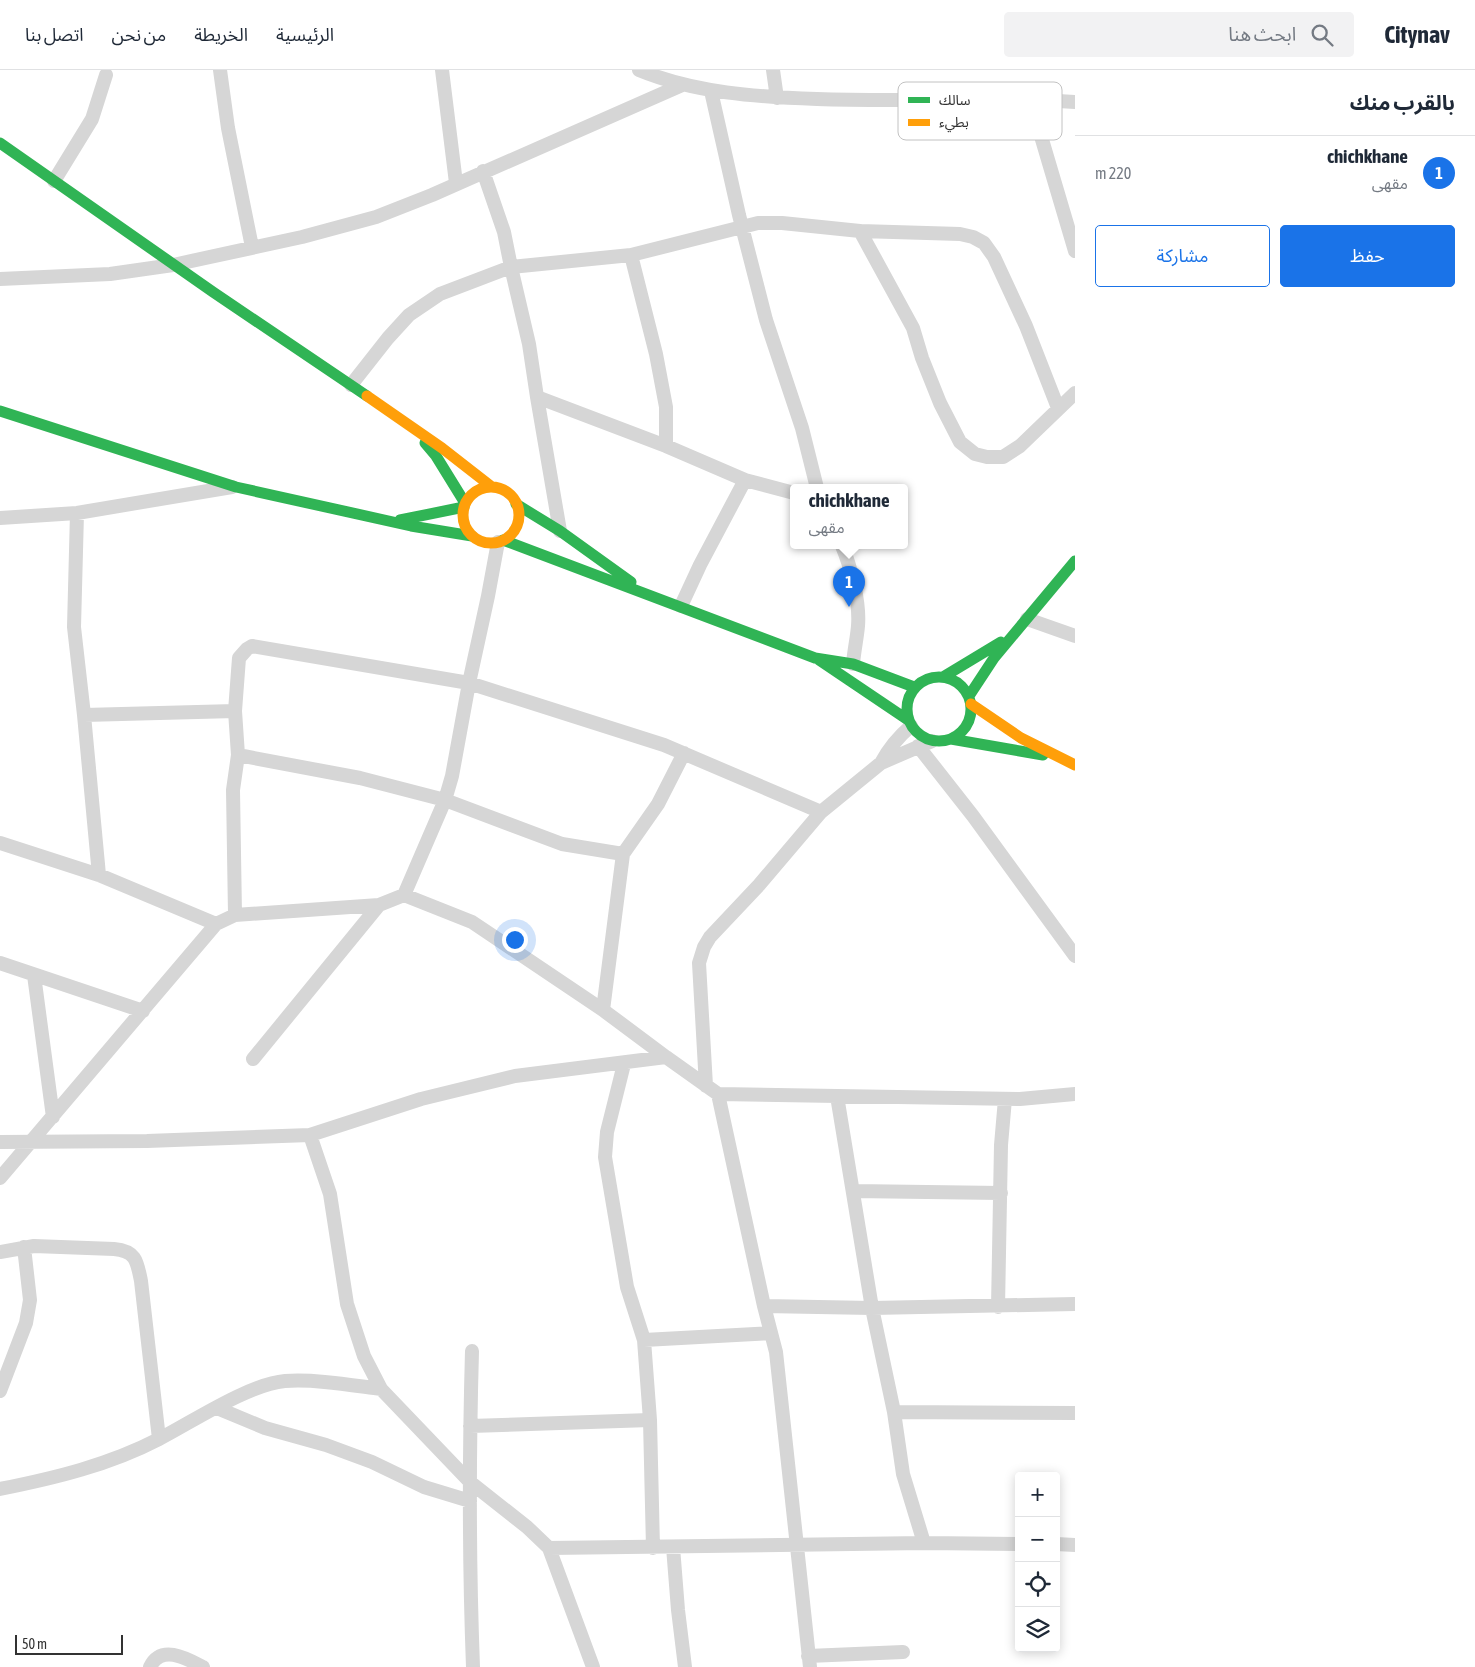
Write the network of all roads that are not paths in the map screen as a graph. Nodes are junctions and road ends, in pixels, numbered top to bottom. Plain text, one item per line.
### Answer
1 (220, 70) edge
2 (442, 70) edge
3 (639, 70) edge
4 (773, 70) edge
5 (106, 75) dead end
6 (682, 85) junction
7 (711, 91) junction
8 (777, 98) junction
9 (898, 100) edge
10 (1062, 101) edge
11 (1075, 102) edge
12 (1042, 140) edge
13 (0, 143) edge
14 (483, 171) junction
15 (54, 181) junction
16 (456, 183) junction
17 (743, 227) junction
18 (860, 231) junction
19 (252, 247) junction
20 (1075, 251) edge
21 (631, 255) junction
22 (173, 265) junction
23 (511, 267) junction
24 (0, 279) edge
25 (351, 385) junction
26 (1075, 393) edge
27 (537, 397) junction
28 (1058, 408) junction
29 (0, 411) edge
30 (407, 423) junction
31 (666, 446) junction
32 (745, 480) junction
33 (816, 484) edge
34 (236, 487) junction
35 (492, 487) junction
36 (790, 492) edge
37 (516, 504) junction
38 (464, 505) junction
39 (77, 513) junction
40 (0, 518) edge
41 (391, 522) junction
42 (560, 531) junction
43 (472, 536) junction
44 (500, 541) junction
45 (843, 549) edge
46 (1075, 561) edge
47 (651, 596) junction
48 (681, 606) junction
49 (1027, 619) junction
50 (1013, 634) junction
51 (1075, 636) edge
52 (815, 658) junction
53 (853, 664) junction
54 (942, 676) junction
55 (469, 683) junction
56 (914, 687) junction
57 (970, 700) junction
58 (236, 711) junction
59 (84, 715) junction
60 (910, 723) junction
61 (952, 739) junction
62 (932, 740) junction
63 (918, 746) junction
64 (684, 753) junction
65 (238, 754) junction
66 (1058, 758) junction
67 (881, 763) junction
68 (1075, 765) edge
69 (445, 800) junction
70 (821, 812) junction
71 (0, 843) edge
72 (623, 854) junction
73 (99, 875) junction
74 (404, 895) junction
75 (379, 905) junction
76 (235, 915) junction
77 (216, 924) junction
78 (1075, 956) edge
79 (0, 963) edge
80 (34, 975) junction
81 (603, 1010) junction
82 (143, 1011) junction
83 (666, 1058) junction
84 (253, 1060) dead end
85 (624, 1064) junction
86 (706, 1086) junction
87 (718, 1094) junction
88 (1075, 1094) edge
89 (837, 1096) junction
90 (1005, 1099) junction
91 (53, 1117) junction
92 (310, 1135) junction
93 (0, 1142) edge
94 (32, 1142) junction
95 (0, 1178) edge
96 (853, 1191) junction
97 (1001, 1193) junction
98 (24, 1248) junction
99 (0, 1252) edge
100 (1075, 1304) edge
101 (764, 1306) junction
102 (998, 1307) junction
103 (872, 1308) junction
104 (771, 1333) junction
105 (644, 1340) junction
106 (472, 1351) dead end
107 (381, 1389) junction
108 (0, 1391) edge
109 (217, 1408) junction
110 (894, 1412) junction
111 (1075, 1413) edge
112 (650, 1420) junction
113 (470, 1426) junction
114 (159, 1439) junction
115 (470, 1482) junction
116 (0, 1489) edge
117 (470, 1501) junction
118 (924, 1543) junction
119 (1015, 1544) edge
120 (1060, 1544) edge
121 (798, 1545) junction
122 (1075, 1545) edge
123 (673, 1547) junction
124 (549, 1548) junction
125 (652, 1548) junction
126 (903, 1652) dead end
127 (809, 1661) edge
128 (150, 1667) edge
129 (203, 1667) edge
130 (473, 1667) edge
131 (594, 1667) edge
132 (685, 1667) edge

1 - 19 street
2 - 16 street
3 - 6 street
4 - 8 street
5 - 15 street
6 - 7 street
6 - 14 street
7 - 8 street
7 - 17 street
8 - 9 street
10 - 11 street
12 - 20 street
13 - 15 main road
14 - 16 street
14 - 23 street
15 - 22 main road
16 - 19 street
17 - 18 street
17 - 21 street
17 - 33 street
18 - 28 street
18 - 28 street
19 - 22 street
21 - 23 street
21 - 31 street
22 - 24 street
22 - 25 main road
23 - 25 street
23 - 27 street
25 - 30 main road
26 - 28 street
27 - 31 street
27 - 42 street
29 - 34 main road
30 - 35 main road
30 - 38 main road
31 - 32 street
32 - 36 street
32 - 48 street
34 - 39 street
34 - 41 main road
35 - 37 main road
35 - 38 main road
37 - 42 main road
37 - 44 main road
38 - 41 main road
38 - 43 main road
39 - 40 street
39 - 59 street
41 - 43 main road
42 - 47 main road
43 - 44 main road
44 - 47 main road
44 - 55 street
45 - 53 street
46 - 49 main road
47 - 48 main road
48 - 52 main road
49 - 50 main road
49 - 51 street
50 - 54 main road
50 - 57 main road
52 - 53 main road
52 - 60 main road
53 - 56 main road
54 - 56 main road
54 - 57 main road
55 - 58 street
55 - 64 street
55 - 69 street
56 - 60 main road
57 - 61 main road
57 - 66 main road
58 - 59 street
58 - 65 street
59 - 73 street
60 - 62 main road
60 - 67 street
61 - 62 main road
61 - 66 main road
62 - 63 street
63 - 67 street
63 - 78 street
64 - 70 street
64 - 72 street
65 - 69 street
65 - 76 street
66 - 68 main road
67 - 70 street
69 - 72 street
69 - 74 street
70 - 86 street
71 - 73 street
72 - 81 street
73 - 77 street
74 - 75 street
74 - 81 street
75 - 76 street
75 - 84 street
76 - 77 street
77 - 82 street
79 - 80 street
80 - 82 street
80 - 91 street
81 - 83 street
82 - 91 street
83 - 85 street
83 - 86 street
85 - 92 street
85 - 105 street
86 - 87 street
87 - 89 street
87 - 101 street
88 - 90 street
89 - 90 street
89 - 96 street
90 - 97 street
91 - 94 street
92 - 94 street
92 - 107 street
93 - 94 street
94 - 95 street
96 - 97 street
96 - 103 street
97 - 102 street
98 - 99 street
98 - 108 street
98 - 114 street
100 - 102 street
101 - 103 street
101 - 104 street
102 - 103 street
103 - 110 street
104 - 105 street
104 - 121 street
105 - 112 street
106 - 113 street
107 - 109 street
107 - 115 street
109 - 114 street
109 - 117 street
110 - 111 street
110 - 118 street
112 - 113 street
112 - 125 street
113 - 115 street
114 - 116 street
115 - 117 street
115 - 124 street
117 - 130 street
118 - 119 street
118 - 121 street
120 - 122 street
121 - 123 street
121 - 127 street
123 - 125 street
123 - 132 street
124 - 125 street
124 - 131 street
126 - 127 street
128 - 129 street

